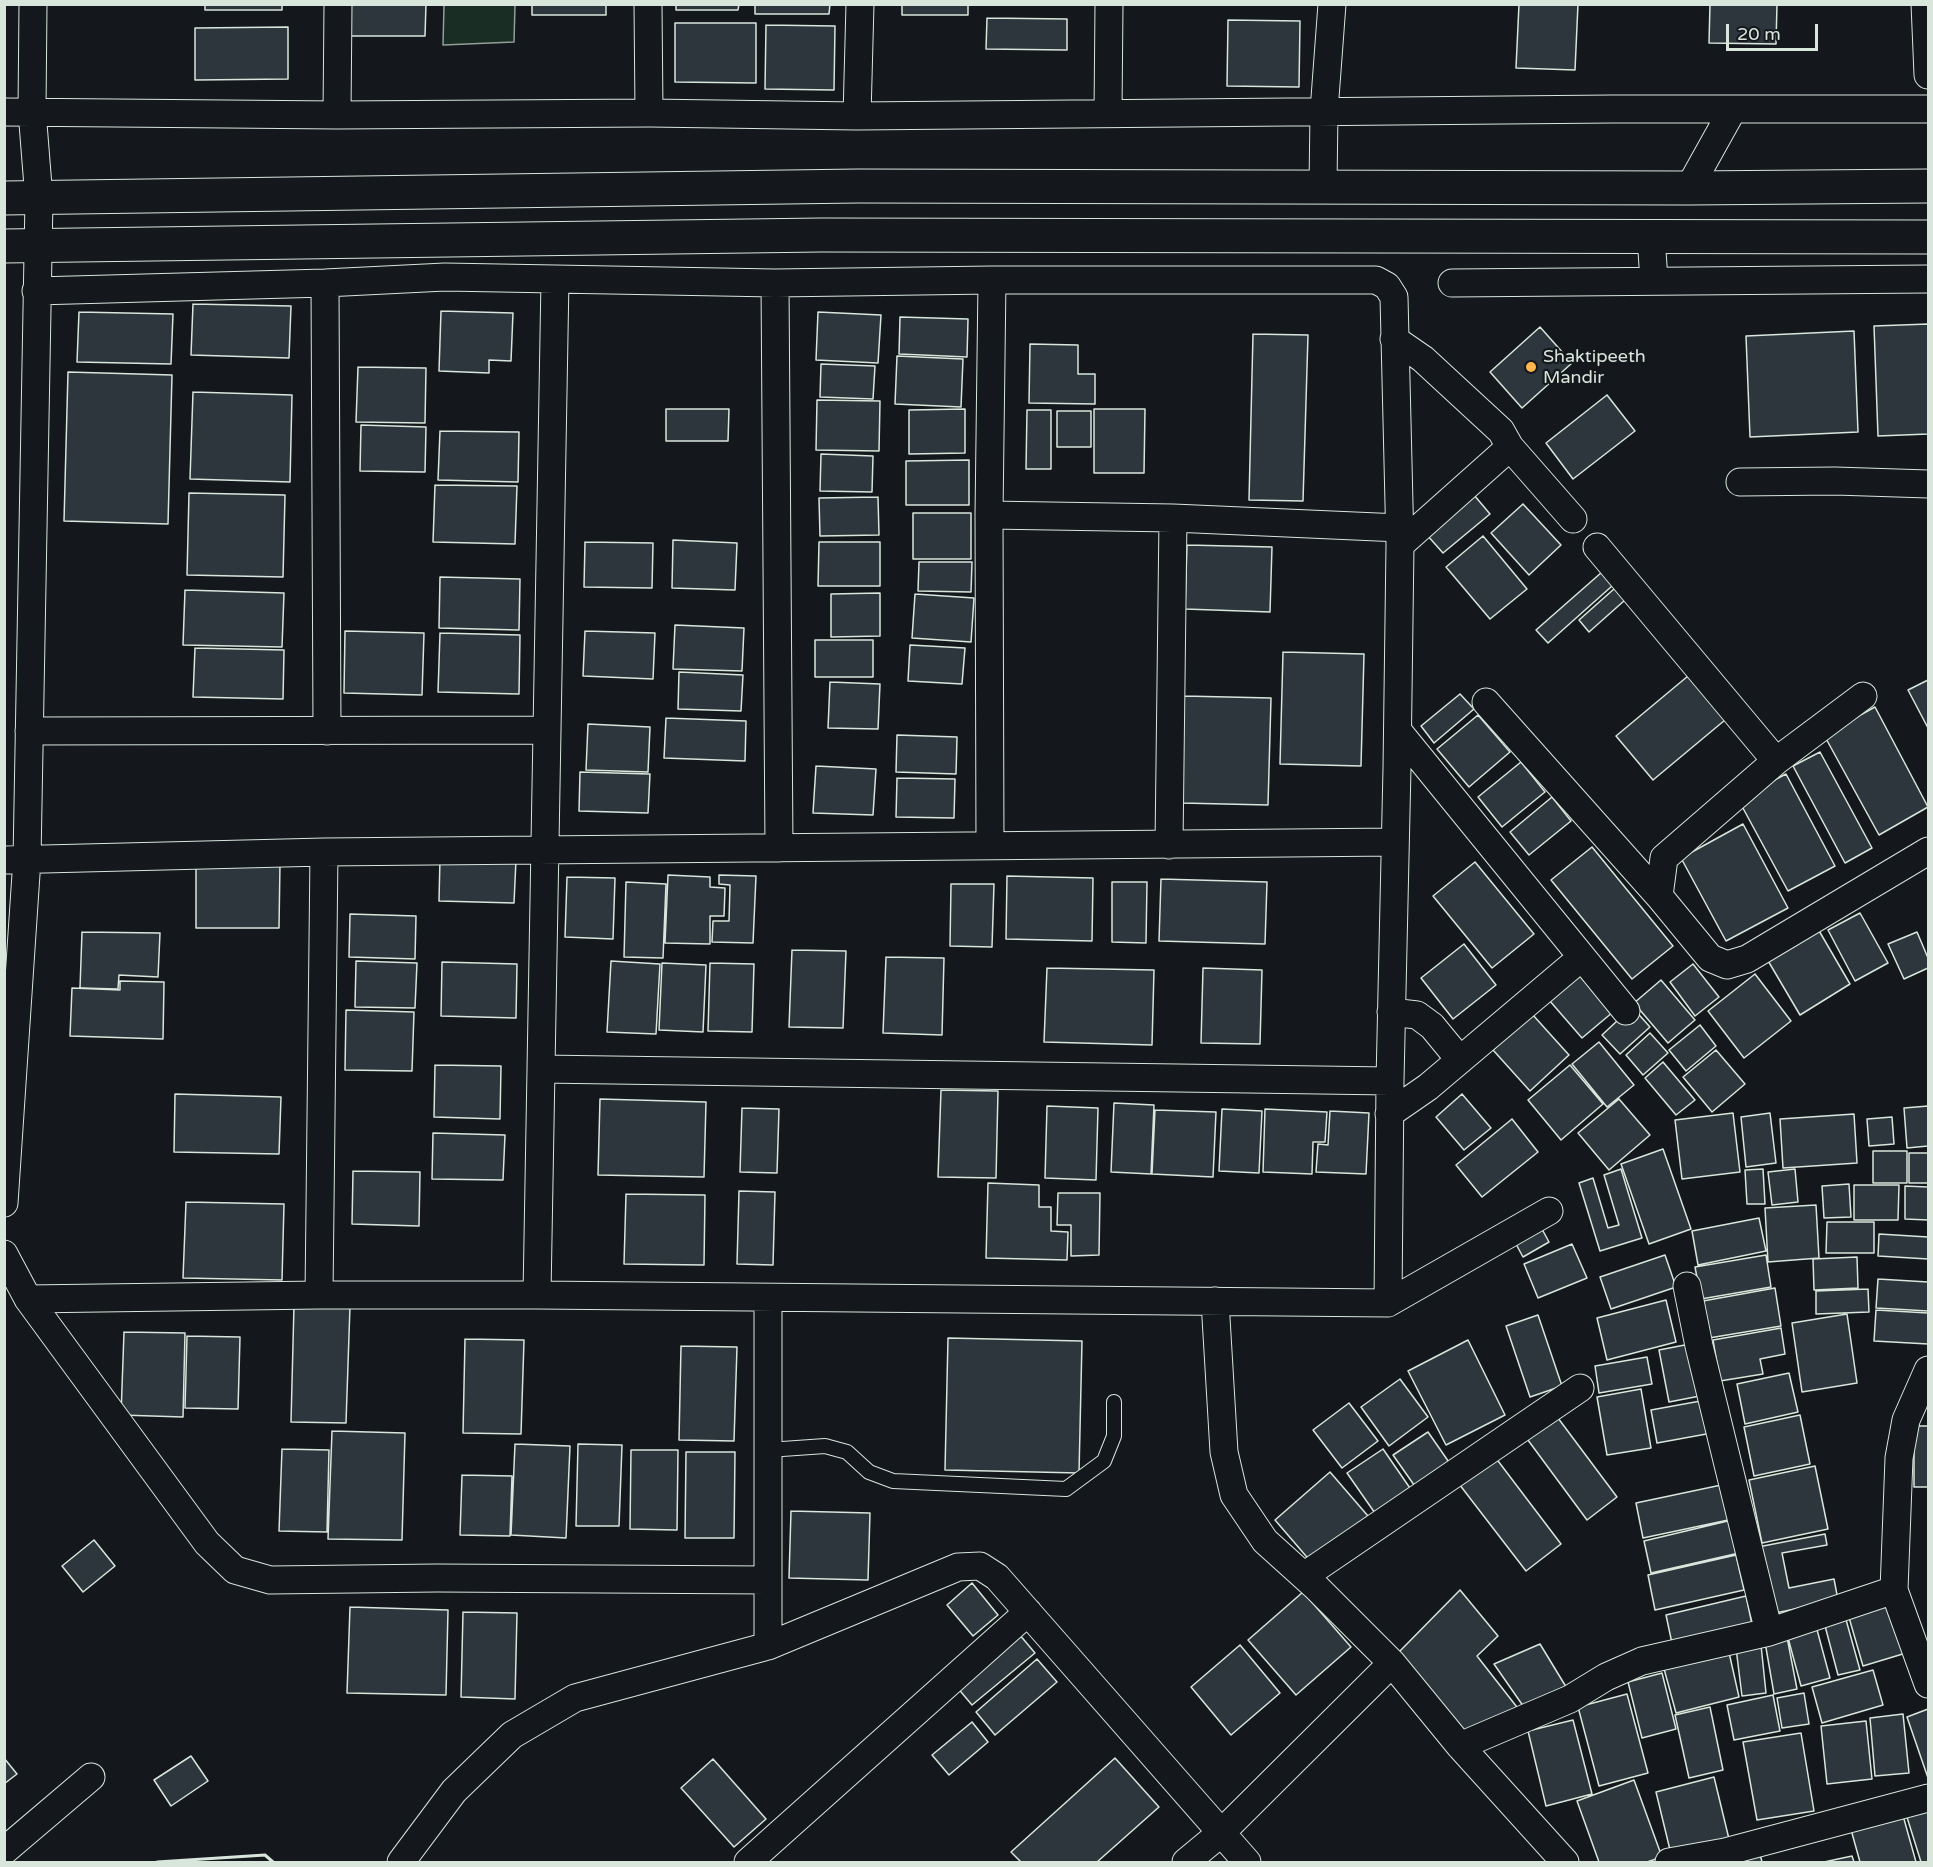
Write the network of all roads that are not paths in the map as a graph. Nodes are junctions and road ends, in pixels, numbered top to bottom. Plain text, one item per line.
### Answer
1 (33, 4) edge
2 (338, 4) edge
3 (648, 4) edge
4 (860, 4) edge
5 (1109, 4) edge
6 (1332, 4) edge
7 (1925, 4) edge
8 (1929, 75) edge
9 (1733, 109) junction
10 (1929, 109) edge
11 (32, 111) junction
12 (1324, 111) junction
13 (4, 112) edge
14 (649, 113) junction
15 (1107, 113) junction
16 (338, 115) junction
17 (857, 116) junction
18 (1929, 186) edge
19 (1323, 187) junction
20 (1689, 188) junction
21 (4, 198) edge
22 (39, 199) junction
23 (1651, 236) junction
24 (1929, 237) edge
25 (4, 246) edge
26 (37, 246) junction
27 (555, 279) junction
28 (992, 279) junction
29 (1929, 279) edge
30 (1654, 281) junction
31 (325, 283) junction
32 (775, 283) junction
33 (1452, 283) dead end
34 (36, 291) junction
35 (1394, 339) junction
36 (1510, 447) junction
37 (1740, 482) dead end
38 (1929, 484) edge
39 (989, 515) junction
40 (1173, 518) junction
41 (1573, 519) dead end
42 (1400, 537) junction
43 (1597, 546) dead end
44 (1863, 696) dead end
45 (1486, 702) dead end
46 (547, 730) junction
47 (29, 731) junction
48 (327, 731) junction
49 (1398, 731) junction
50 (1776, 761) junction
51 (1395, 842) junction
52 (1169, 845) junction
53 (990, 846) junction
54 (779, 848) junction
55 (545, 850) junction
56 (1929, 851) edge
57 (324, 852) junction
58 (16, 859) edge
59 (1659, 896) junction
60 (1582, 957) junction
61 (1626, 1011) dead end
62 (1391, 1012) junction
63 (1460, 1060) junction
64 (541, 1069) junction
65 (1390, 1081) junction
66 (1389, 1114) junction
67 (4, 1203) edge
68 (1549, 1211) dead end
69 (4, 1254) edge
70 (1687, 1286) dead end
71 (319, 1294) junction
72 (537, 1295) junction
73 (768, 1298) junction
74 (28, 1299) junction
75 (1215, 1301) junction
76 (1388, 1303) junction
77 (1929, 1370) edge
78 (1580, 1388) dead end
79 (1114, 1402) dead end
80 (768, 1450) junction
81 (1304, 1576) junction
82 (768, 1580) junction
83 (1894, 1590) junction
84 (1028, 1612) junction
85 (1769, 1632) junction
86 (768, 1646) junction
87 (1392, 1664) junction
88 (1929, 1684) edge
89 (1460, 1746) junction
90 (92, 1777) dead end
91 (1929, 1798) edge
92 (1221, 1833) junction
93 (4, 1851) edge
94 (400, 1863) edge
95 (748, 1863) edge
96 (1186, 1863) edge
97 (1247, 1863) edge
98 (1565, 1863) edge
99 (1669, 1863) edge

1 - 11 street
2 - 16 street
3 - 14 street
4 - 17 street
5 - 15 street
6 - 12 street
7 - 8 street
9 - 10 street
9 - 12 street
9 - 20 street
11 - 13 street
11 - 16 street
11 - 22 street
12 - 15 street
12 - 19 street
14 - 16 street
14 - 17 street
15 - 17 street
18 - 20 street
19 - 20 street
19 - 22 street
21 - 22 street
22 - 26 street
23 - 24 street
23 - 26 street
23 - 30 street
25 - 26 street
26 - 34 street
27 - 31 street
27 - 32 street
27 - 46 street
28 - 32 street
28 - 35 street
28 - 39 street
29 - 30 street
30 - 33 street
31 - 34 street
31 - 48 street
32 - 54 street
34 - 47 street
35 - 36 street
35 - 42 street
36 - 41 street
36 - 42 street
37 - 38 street
39 - 40 street
39 - 53 street
40 - 42 street
40 - 52 street
42 - 49 street
43 - 50 street
44 - 50 street
45 - 59 street
46 - 48 street
46 - 55 street
47 - 48 street
47 - 58 street
49 - 51 street
49 - 60 street
50 - 59 street
51 - 52 street
51 - 62 street
52 - 53 street
53 - 54 street
54 - 55 street
55 - 57 street
55 - 64 street
56 - 59 street
57 - 58 street
57 - 71 street
58 - 67 street
60 - 61 street
60 - 63 street
62 - 63 street
62 - 65 street
63 - 66 street
64 - 65 street
64 - 72 street
65 - 66 street
66 - 76 street
68 - 76 street
69 - 74 street
70 - 85 street
71 - 72 street
71 - 74 street
72 - 73 street
73 - 75 street
73 - 80 street
74 - 82 street
75 - 76 street
75 - 81 street
77 - 83 street
78 - 81 street
79 - 80 lane
80 - 82 street
81 - 87 street
82 - 86 street
83 - 85 street
83 - 88 street
84 - 86 street
84 - 92 street
84 - 95 street
85 - 89 street
86 - 94 street
87 - 89 street
87 - 92 street
89 - 98 street
90 - 93 street
91 - 99 street
92 - 96 street
92 - 97 street

